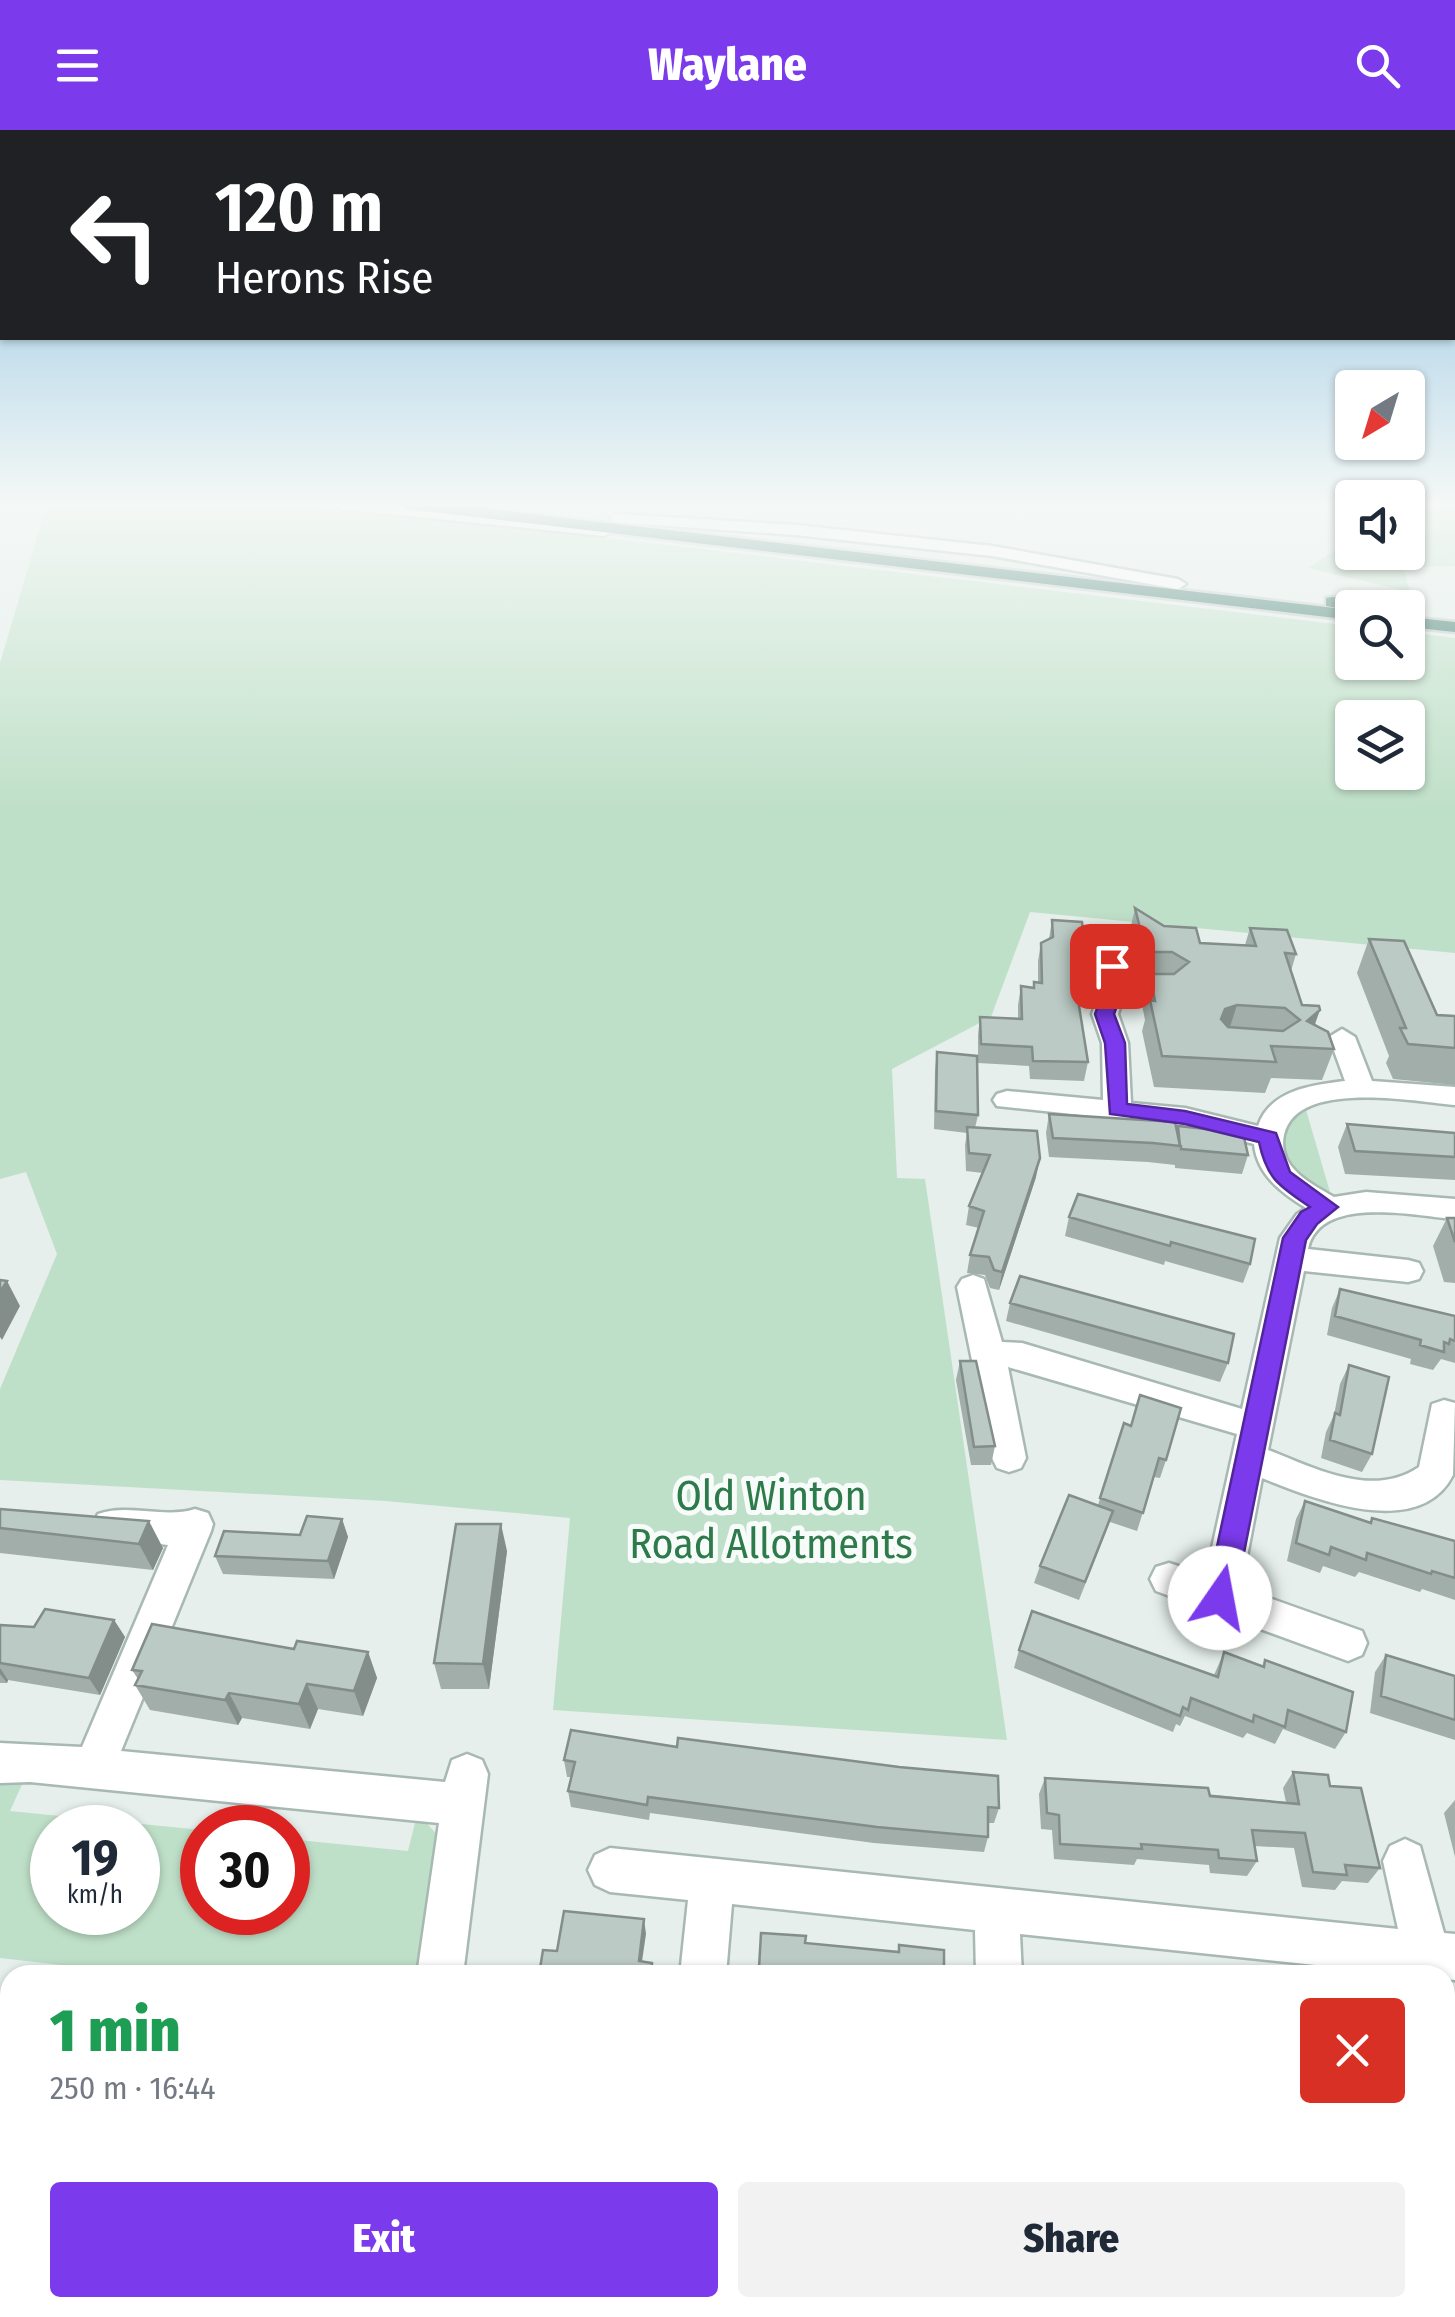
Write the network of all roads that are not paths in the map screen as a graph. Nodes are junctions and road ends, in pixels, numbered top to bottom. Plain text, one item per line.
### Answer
1 (1268, 606) edge
2 (1425, 612) edge
3 (1335, 614) edge
4 (1455, 616) edge
5 (1425, 624) edge
6 (1455, 627) edge
7 (1147, 994) edge
8 (1313, 1052) edge
9 (1362, 1091) junction
10 (1455, 1096) edge
11 (1117, 1110) junction
12 (1008, 1137) edge
13 (1268, 1138) junction
14 (1327, 1207) junction
15 (1455, 1209) edge
16 (1290, 1258) junction
17 (1408, 1271) dead end
18 (974, 1287) dead end
19 (992, 1365) junction
20 (1455, 1418) edge
21 (1252, 1442) junction
22 (1009, 1458) dead end
23 (1445, 1478) edge
24 (77, 1522) edge
25 (1169, 1579) dead end
26 (1220, 1598) junction
27 (1348, 1643) dead end
28 (0, 1763) edge
29 (93, 1770) junction
30 (1406, 1861) dead end
31 (610, 1870) dead end
32 (712, 1881) junction
33 (997, 1911) junction
34 (1440, 1956) edge
35 (441, 1965) edge
36 (704, 1965) edge
37 (998, 1965) edge

1 - 3 highway
2 - 4 highway
5 - 6 highway
7 - 11 street
8 - 9 street
9 - 10 street
9 - 13 street
11 - 12 street
11 - 13 street
13 - 14 street
14 - 15 street
14 - 16 street
16 - 17 street
16 - 21 street
18 - 19 street
19 - 21 street
19 - 22 street
20 - 23 street
21 - 23 street
21 - 26 street
24 - 29 street
25 - 26 street
26 - 27 street
28 - 29 street
29 - 35 street
30 - 34 street
31 - 32 street
32 - 33 street
32 - 36 street
33 - 34 street
33 - 37 street

